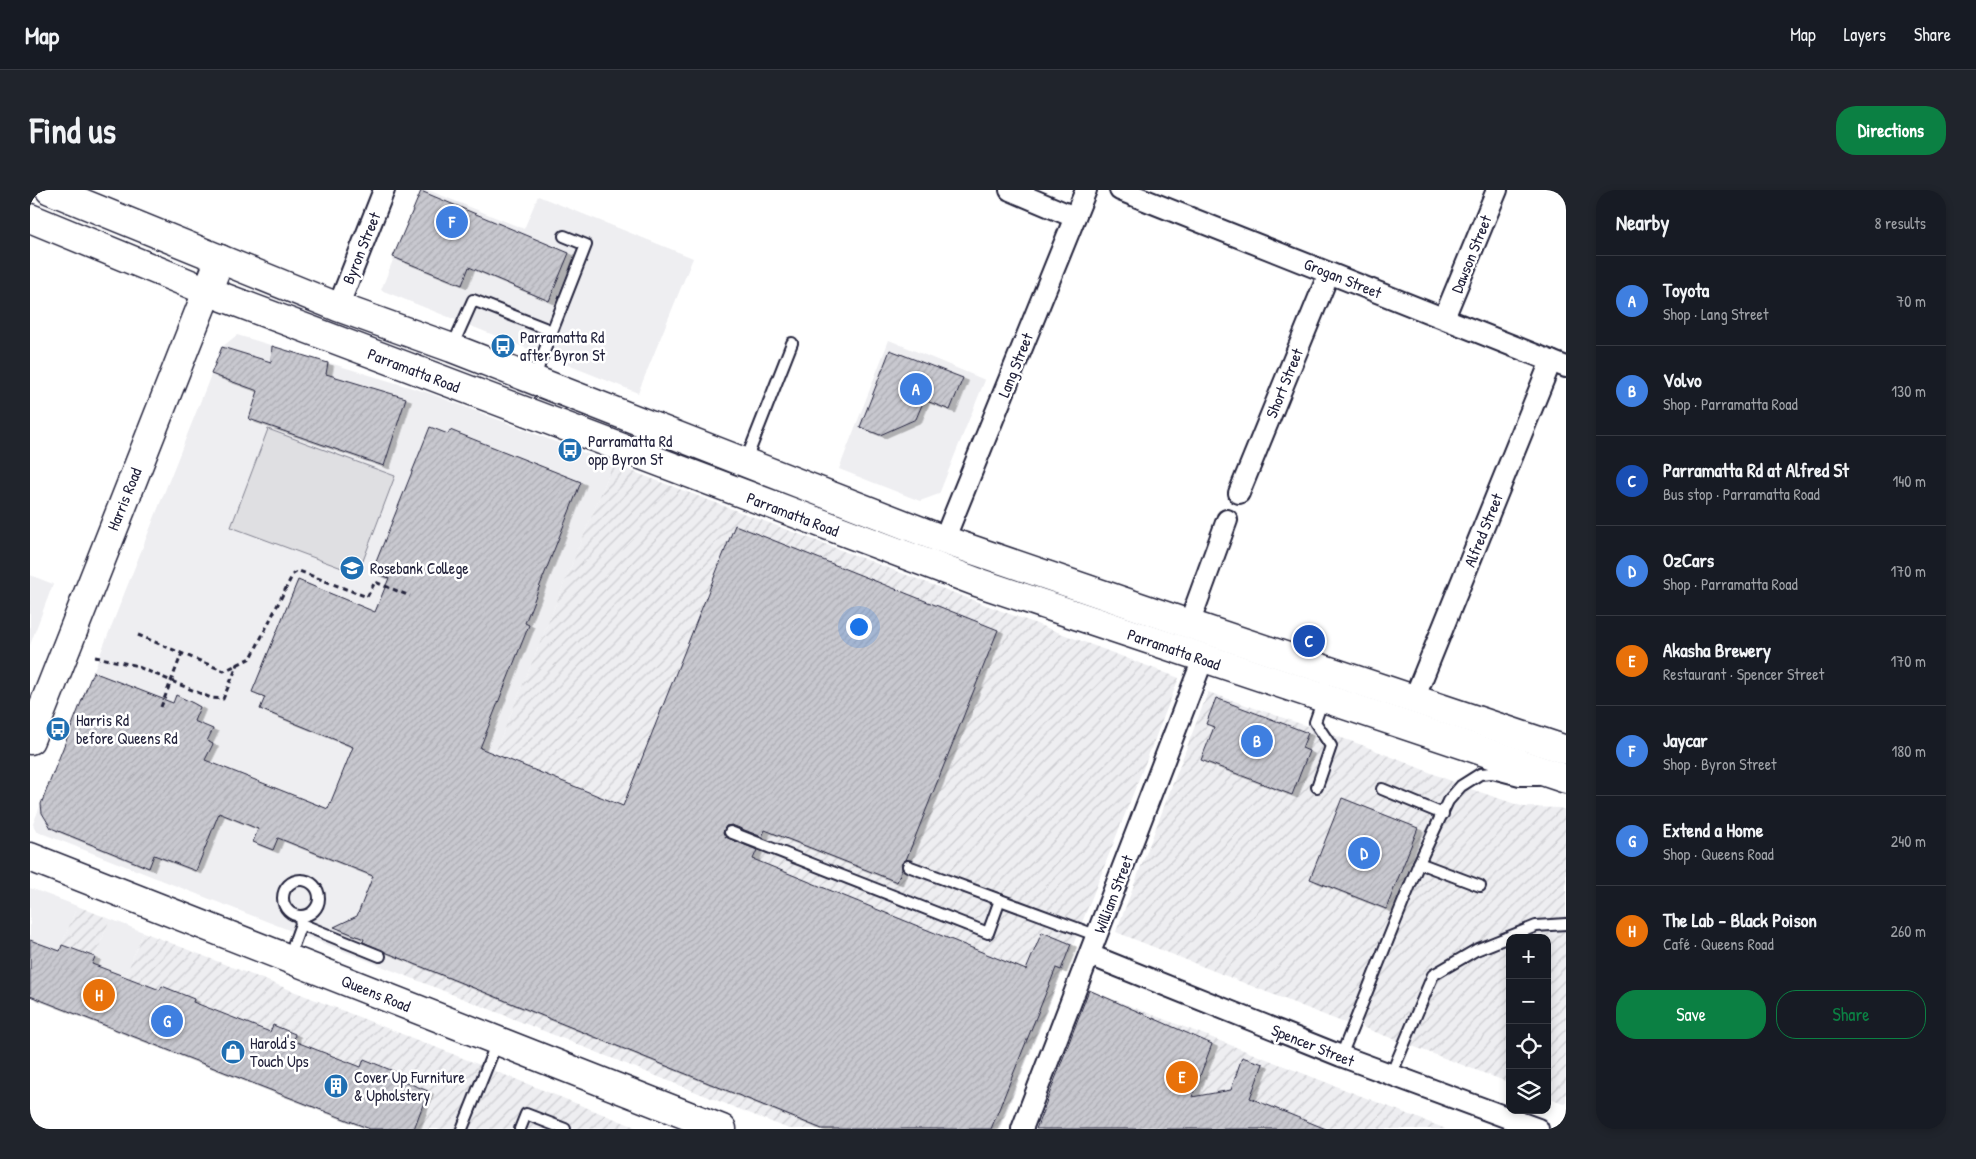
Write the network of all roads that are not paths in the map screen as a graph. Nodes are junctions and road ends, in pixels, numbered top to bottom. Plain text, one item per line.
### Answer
1 (50, 190) edge
2 (384, 190) edge
3 (1010, 190) edge
4 (1086, 190) edge
5 (1120, 190) edge
6 (1497, 190) edge
7 (1074, 217) junction
8 (30, 218) edge
9 (564, 236) dead end
10 (220, 259) junction
11 (1329, 273) junction
12 (207, 291) junction
13 (338, 306) junction
14 (1444, 318) junction
15 (552, 332) junction
16 (792, 343) dead end
17 (452, 348) junction
18 (1559, 364) edge
19 (534, 381) junction
20 (744, 464) junction
21 (1239, 493) dead end
22 (1228, 520) dead end
23 (944, 540) junction
24 (1189, 624) junction
25 (1203, 659) junction
26 (1323, 699) junction
27 (1414, 699) junction
28 (32, 730) edge
29 (1566, 750) edge
30 (1566, 780) edge
31 (1317, 787) dead end
32 (1382, 789) dead end
33 (1443, 814) junction
34 (730, 832) dead end
35 (30, 857) edge
36 (1419, 863) junction
37 (908, 866) dead end
38 (1480, 886) dead end
39 (1000, 900) junction
40 (1566, 924) edge
41 (1098, 936) junction
42 (1090, 955) junction
43 (380, 956) dead end
44 (289, 958) junction
45 (497, 1040) junction
46 (1341, 1056) junction
47 (1391, 1075) junction
48 (462, 1129) edge
49 (520, 1129) edge
50 (564, 1129) edge
51 (722, 1129) edge
52 (1022, 1129) edge
53 (1538, 1129) edge

1 - 10 main road, Parramatta Road
2 - 13 street, Byron Street
3 - 7 street
4 - 7 street, Lang Street
5 - 11 street, Grogan Street
6 - 14 street, Dawson Street
7 - 23 street, Lang Street
8 - 12 main road, Parramatta Road
9 - 15 lane
10 - 12 main road, Harris Road
10 - 13 main road, Parramatta Road
11 - 14 street, Grogan Street
11 - 21 street, Short Street
12 - 25 main road, Parramatta Road
12 - 28 main road, Harris Road
13 - 17 main road, Parramatta Road
14 - 18 street, Grogan Street
15 - 17 lane
15 - 19 lane
16 - 20 lane
17 - 19 main road, Parramatta Road
18 - 27 street, Alfred Street
19 - 20 main road, Parramatta Road
20 - 23 main road, Parramatta Road
22 - 24 street
23 - 24 main road, Parramatta Road
24 - 27 main road, Parramatta Road
25 - 26 main road, Parramatta Road
25 - 41 street, William Street
26 - 30 main road, Parramatta Road
26 - 31 lane
27 - 29 main road, Parramatta Road
30 - 33 lane
32 - 33 lane
33 - 36 lane
34 - 39 lane
35 - 44 main road, Queens Road
36 - 38 lane
36 - 46 lane
37 - 39 lane
39 - 41 lane
40 - 47 lane
41 - 42 street, William Street
42 - 46 street, Spencer Street
42 - 52 street, William Street
43 - 44 lane
44 - 45 main road, Queens Road
45 - 48 lane
45 - 51 main road, Queens Road
46 - 47 street, Spencer Street
47 - 53 street, Spencer Street
49 - 50 lane

